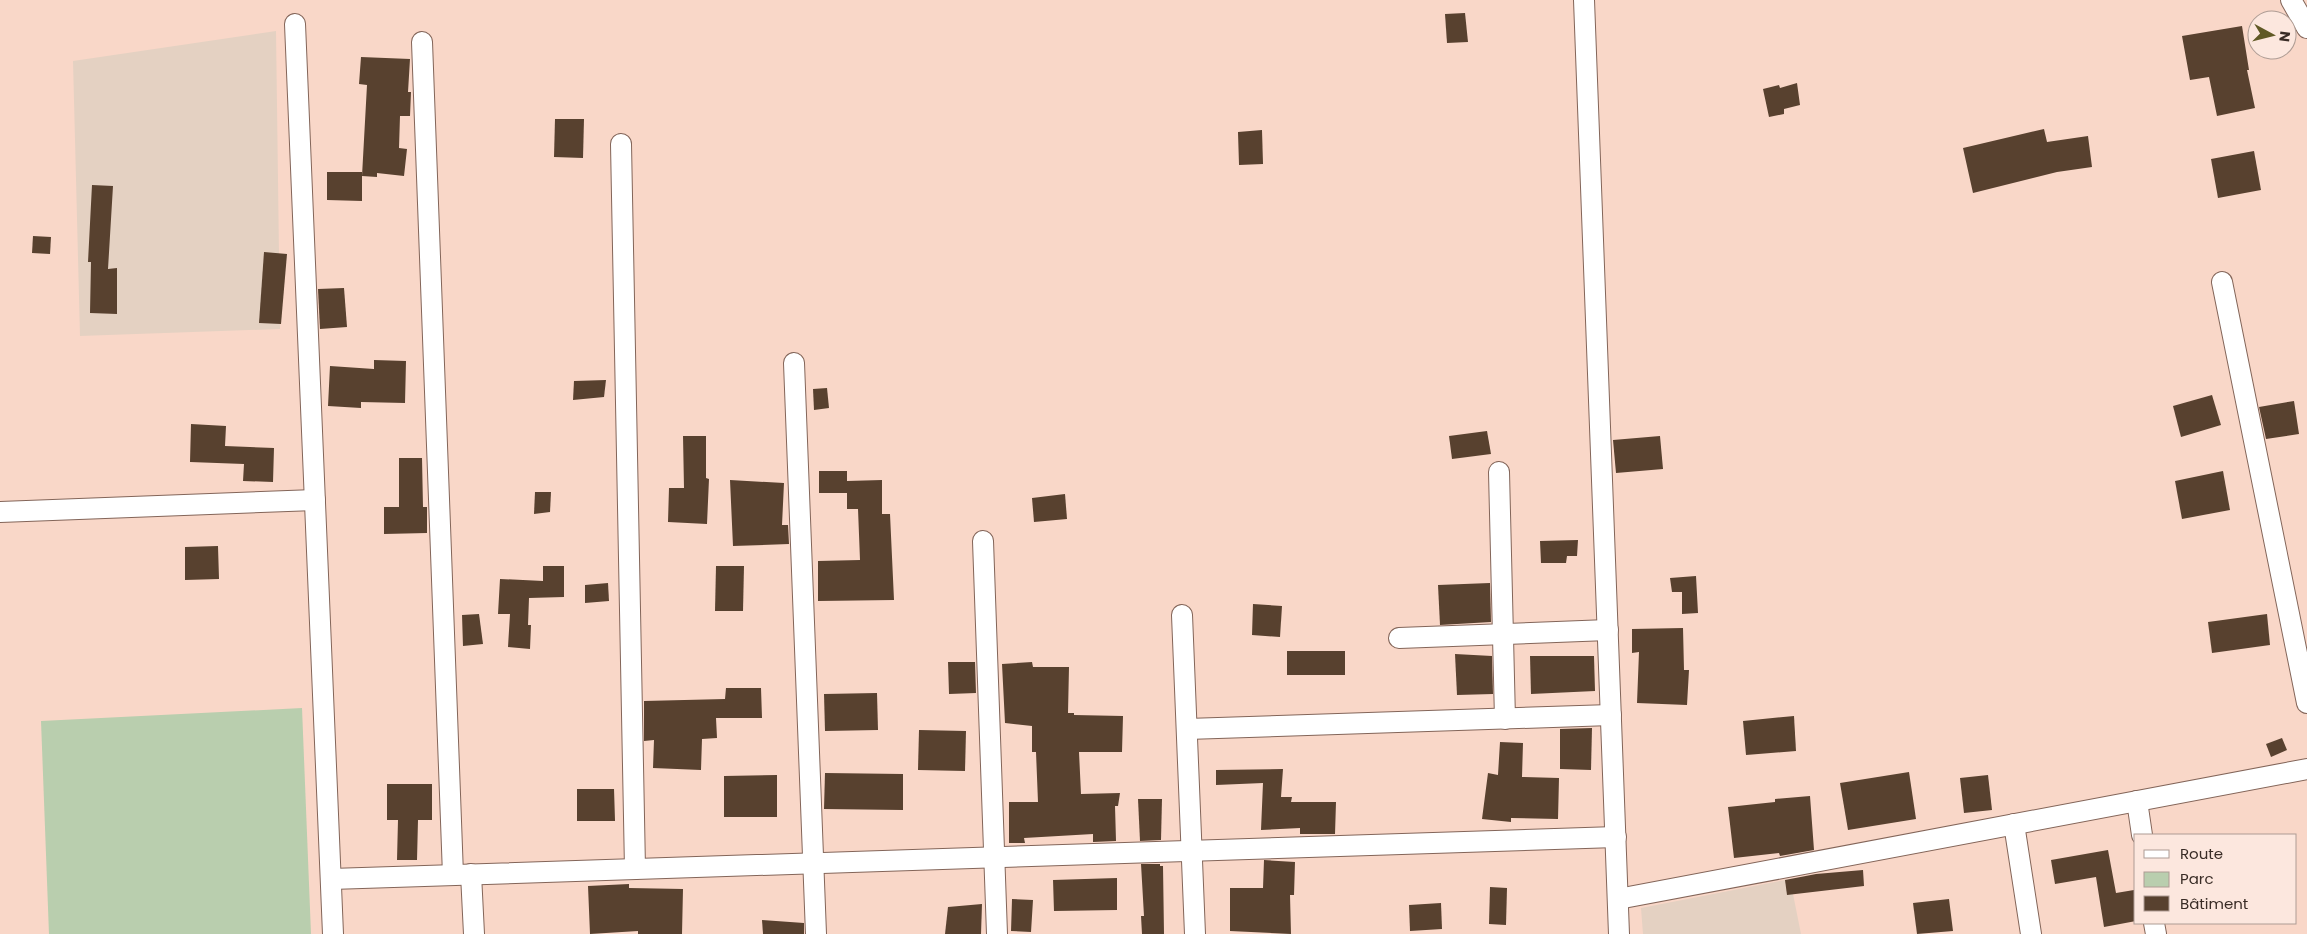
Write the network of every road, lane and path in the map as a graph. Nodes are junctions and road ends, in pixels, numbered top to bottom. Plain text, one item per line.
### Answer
1 (1584, 0) edge
2 (2291, 0) edge
3 (295, 24) dead end
4 (2307, 28) edge
5 (422, 42) dead end
6 (620, 144) dead end
7 (2222, 282) dead end
8 (794, 363) dead end
9 (1499, 472) dead end
10 (315, 500) junction
11 (0, 512) edge
12 (983, 541) dead end
13 (1182, 615) dead end
14 (1608, 630) junction
15 (1503, 634) junction
16 (1399, 638) dead end
17 (2307, 702) edge
18 (1611, 715) junction
19 (1506, 719) junction
20 (1187, 729) junction
21 (2307, 769) edge
22 (2137, 801) junction
23 (2014, 824) junction
24 (2142, 834) edge
25 (1616, 837) junction
26 (1192, 851) junction
27 (995, 857) junction
28 (813, 863) junction
29 (635, 869) junction
30 (462, 875) junction
31 (331, 879) junction
32 (1618, 899) junction
33 (333, 934) edge
34 (474, 934) edge
35 (816, 934) edge
36 (998, 934) edge
37 (1195, 934) edge
38 (1619, 934) edge
39 (2031, 934) edge

1 - 14 street
2 - 4 street
3 - 10 street
5 - 30 street
6 - 29 street
7 - 17 street
8 - 28 street
9 - 15 street
10 - 11 street
10 - 31 street
12 - 27 street
13 - 20 street
14 - 15 street
14 - 18 street
15 - 16 street
15 - 19 street
18 - 19 street
18 - 25 street
19 - 20 street
20 - 26 street
21 - 22 street
22 - 23 street
22 - 24 street
23 - 32 street
23 - 39 street
25 - 26 street
25 - 32 street
26 - 27 street
26 - 37 street
27 - 28 street
27 - 36 street
28 - 29 street
28 - 35 street
29 - 30 street
30 - 31 street
30 - 34 street
31 - 33 street
32 - 38 street

